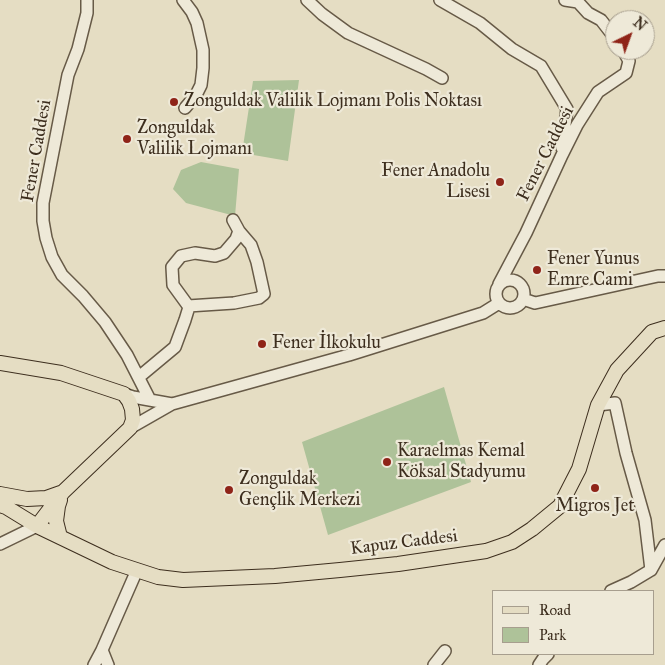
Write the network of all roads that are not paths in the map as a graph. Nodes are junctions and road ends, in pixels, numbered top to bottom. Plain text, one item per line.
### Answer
1 (87, 0) edge
2 (183, 0) edge
3 (307, 0) edge
4 (440, 0) edge
5 (565, 0) edge
6 (578, 1) edge
7 (605, 25) edge
8 (628, 60) edge
9 (442, 78) dead end
10 (185, 108) dead end
11 (562, 155) junction
12 (233, 220) dead end
13 (239, 231) junction
14 (665, 276) edge
15 (499, 284) junction
16 (523, 299) junction
17 (499, 303) junction
18 (188, 306) junction
19 (665, 328) edge
20 (0, 363) edge
21 (138, 377) junction
22 (124, 394) junction
23 (150, 400) junction
24 (172, 404) junction
25 (598, 405) junction
26 (130, 428) junction
27 (64, 492) junction
28 (0, 494) edge
29 (0, 505) edge
30 (37, 526) junction
31 (60, 537) junction
32 (0, 544) edge
33 (665, 545) edge
34 (137, 570) junction
35 (651, 570) junction
36 (613, 590) edge
37 (102, 650) junction
38 (444, 651) dead end
39 (547, 655) edge
40 (94, 665) edge
41 (108, 665) edge
42 (434, 665) edge
43 (539, 665) edge

1 - 21 street, Fener Caddesi
2 - 10 street
3 - 9 street
4 - 11 street
5 - 6 street
6 - 7 street
8 - 11 street, Fener Caddesi
11 - 15 street, Fener Caddesi
12 - 13 street
13 - 18 street
13 - 18 street
14 - 16 street
15 - 16 street
15 - 17 street
16 - 17 street
17 - 24 street
18 - 21 street
19 - 25 main road, Kapuz Caddesi
20 - 22 main road
21 - 23 street, Fener Caddesi
22 - 23 street
22 - 26 main road
23 - 24 street
24 - 26 street
25 - 34 main road, Kapuz Caddesi
25 - 35 street
26 - 27 main road
27 - 28 main road
27 - 30 main road
27 - 31 main road
29 - 30 main road, Kapuz Caddesi
30 - 31 main road, Kapuz Caddesi
30 - 32 street
31 - 34 main road, Kapuz Caddesi
33 - 35 street
34 - 37 street
35 - 36 street
37 - 40 street
37 - 41 street
38 - 42 street
39 - 43 street

